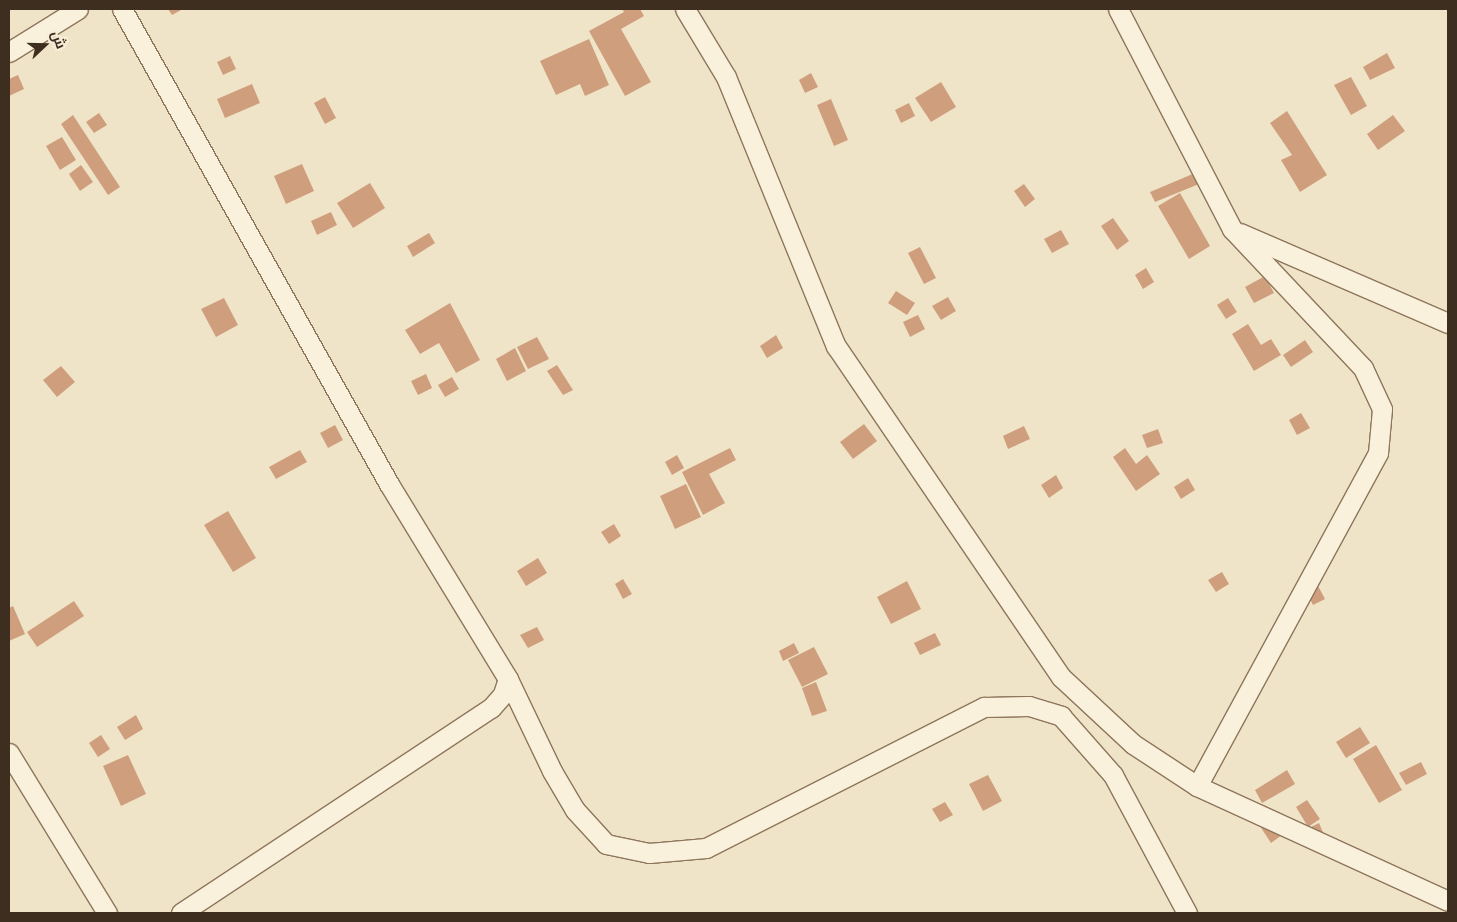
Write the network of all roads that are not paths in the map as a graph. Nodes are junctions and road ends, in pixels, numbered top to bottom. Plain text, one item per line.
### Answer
1 (78, 9) edge
2 (122, 9) edge
3 (685, 9) edge
4 (1118, 9) edge
5 (9, 52) edge
6 (1232, 229) junction
7 (1448, 323) edge
8 (508, 679) junction
9 (9, 753) edge
10 (1197, 786) junction
11 (1448, 901) edge
12 (107, 913) edge
13 (181, 913) edge
14 (1187, 913) edge

1 - 5 street
2 - 8 street
3 - 10 street
4 - 6 street
6 - 7 street
6 - 10 street
8 - 13 street
8 - 14 street
9 - 12 street
10 - 11 street

